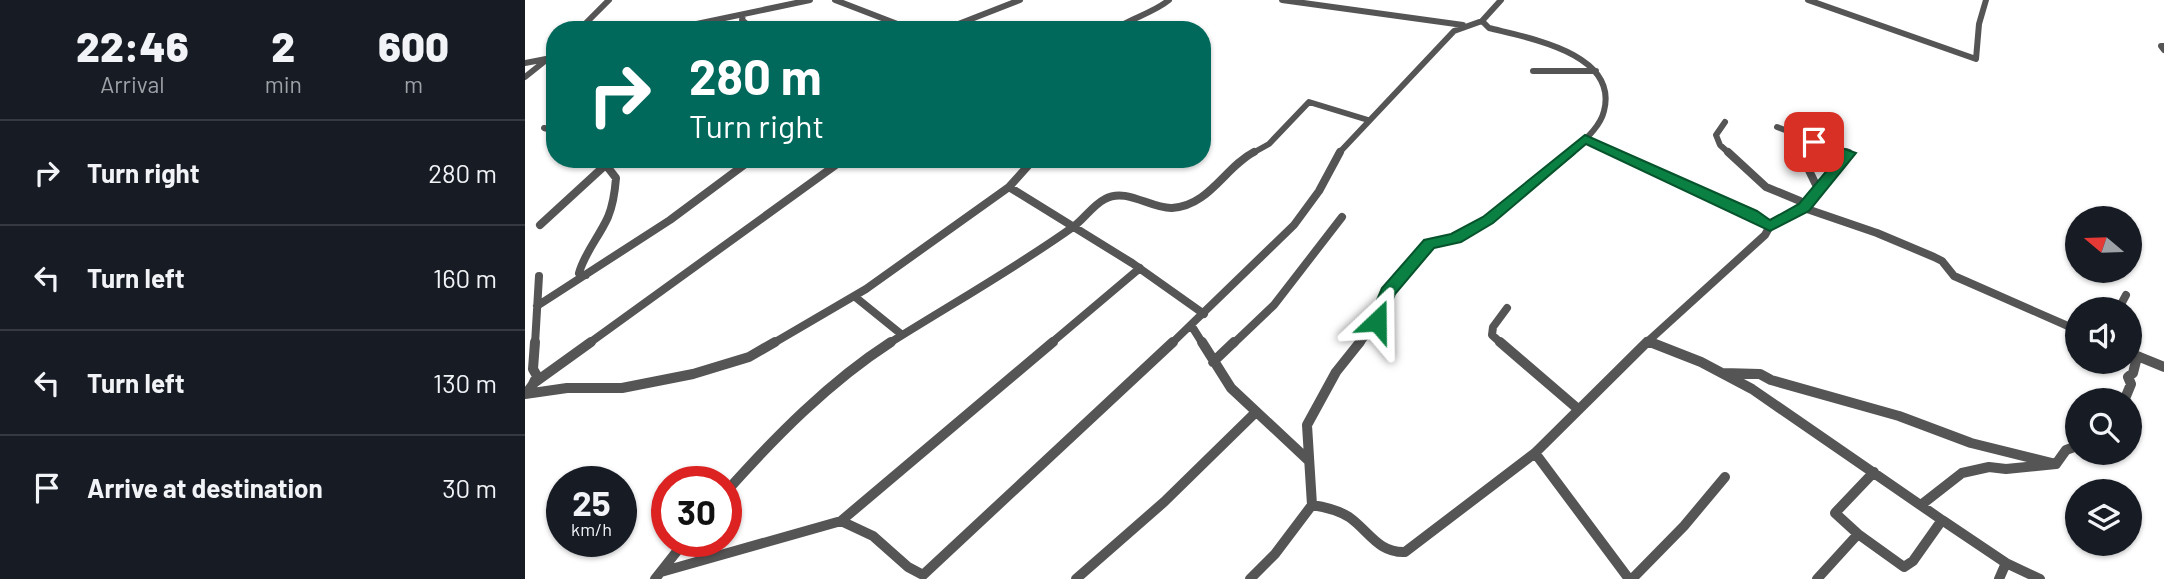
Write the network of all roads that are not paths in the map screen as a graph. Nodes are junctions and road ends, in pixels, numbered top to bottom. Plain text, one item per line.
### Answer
1 (609, 0) edge
2 (810, 0) edge
3 (835, 0) edge
4 (1020, 0) edge
5 (1169, 0) edge
6 (1282, 0) edge
7 (1501, 0) edge
8 (1808, 0) edge
9 (1986, 0) edge
10 (1005, 2) edge
11 (743, 15) junction
12 (588, 21) edge
13 (713, 21) edge
14 (744, 21) edge
15 (893, 21) edge
16 (963, 21) edge
17 (1126, 21) edge
18 (1485, 25) junction
19 (1468, 26) junction
20 (546, 58) edge
21 (546, 61) edge
22 (525, 63) edge
23 (1596, 71) junction
24 (1533, 72) dead end
25 (525, 77) edge
26 (1368, 120) junction
27 (1725, 122) dead end
28 (1777, 127) dead end
29 (1790, 133) junction
30 (1585, 139) junction
31 (602, 168) edge
32 (612, 168) edge
33 (740, 168) edge
34 (828, 168) edge
35 (1026, 168) edge
36 (1009, 187) junction
37 (1819, 191) junction
38 (1804, 208) junction
39 (1342, 218) dead end
40 (540, 225) dead end
41 (1074, 226) junction
42 (1770, 226) junction
43 (1140, 268) junction
44 (586, 275) junction
45 (538, 276) dead end
46 (854, 296) junction
47 (537, 306) junction
48 (1507, 308) dead end
49 (1204, 313) junction
50 (2065, 325) edge
51 (1191, 326) junction
52 (901, 334) junction
53 (1647, 341) junction
54 (2142, 358) edge
55 (1213, 362) junction
56 (2164, 367) edge
57 (1723, 373) junction
58 (533, 384) junction
59 (525, 394) edge
60 (1578, 409) junction
61 (1256, 412) junction
62 (2065, 451) edge
63 (1535, 453) junction
64 (1308, 460) junction
65 (2056, 464) junction
66 (1874, 471) junction
67 (742, 474) edge
68 (1725, 477) dead end
69 (1312, 505) junction
70 (1921, 505) junction
71 (1942, 520) junction
72 (841, 521) junction
73 (1858, 534) junction
74 (673, 557) edge
75 (2006, 563) junction
76 (658, 576) edge
77 (924, 577) edge
78 (1076, 579) edge
79 (1250, 579) edge
80 (1630, 579) edge
81 (1817, 579) edge
82 (1999, 579) edge
83 (2040, 579) edge

1 - 12 street
2 - 11 street
3 - 15 street
4 - 10 street
5 - 17 street
6 - 19 street
7 - 18 street
8 - 9 street
10 - 16 street
11 - 13 street
11 - 14 street
18 - 19 street
18 - 23 street
19 - 26 street
20 - 22 street
21 - 25 street
23 - 24 street
23 - 30 street
26 - 41 street
26 - 49 street
27 - 38 street
28 - 29 street
29 - 37 street
29 - 37 street
30 - 42 street
30 - 64 street
31 - 40 street
32 - 44 street
33 - 44 street
34 - 58 street
35 - 36 street
36 - 41 street
36 - 46 street
37 - 38 street
38 - 42 street
38 - 50 street
39 - 55 street
41 - 43 street
41 - 52 street
42 - 53 street
43 - 49 street
43 - 72 street
44 - 47 street
45 - 47 street
46 - 52 street
46 - 59 street
47 - 58 street
48 - 60 street
49 - 51 street
51 - 55 street
51 - 77 street
52 - 67 street
53 - 57 street
53 - 60 street
54 - 56 street
55 - 61 street
57 - 65 street
57 - 66 street
58 - 59 street
60 - 63 street
61 - 64 street
61 - 78 street
62 - 65 street
63 - 69 street
63 - 80 street
64 - 69 street
65 - 70 street
66 - 70 street
66 - 73 street
68 - 80 street
69 - 79 street
70 - 71 street
71 - 73 street
71 - 75 street
72 - 76 street
72 - 77 street
73 - 81 street
74 - 76 street
75 - 82 street
75 - 83 street

